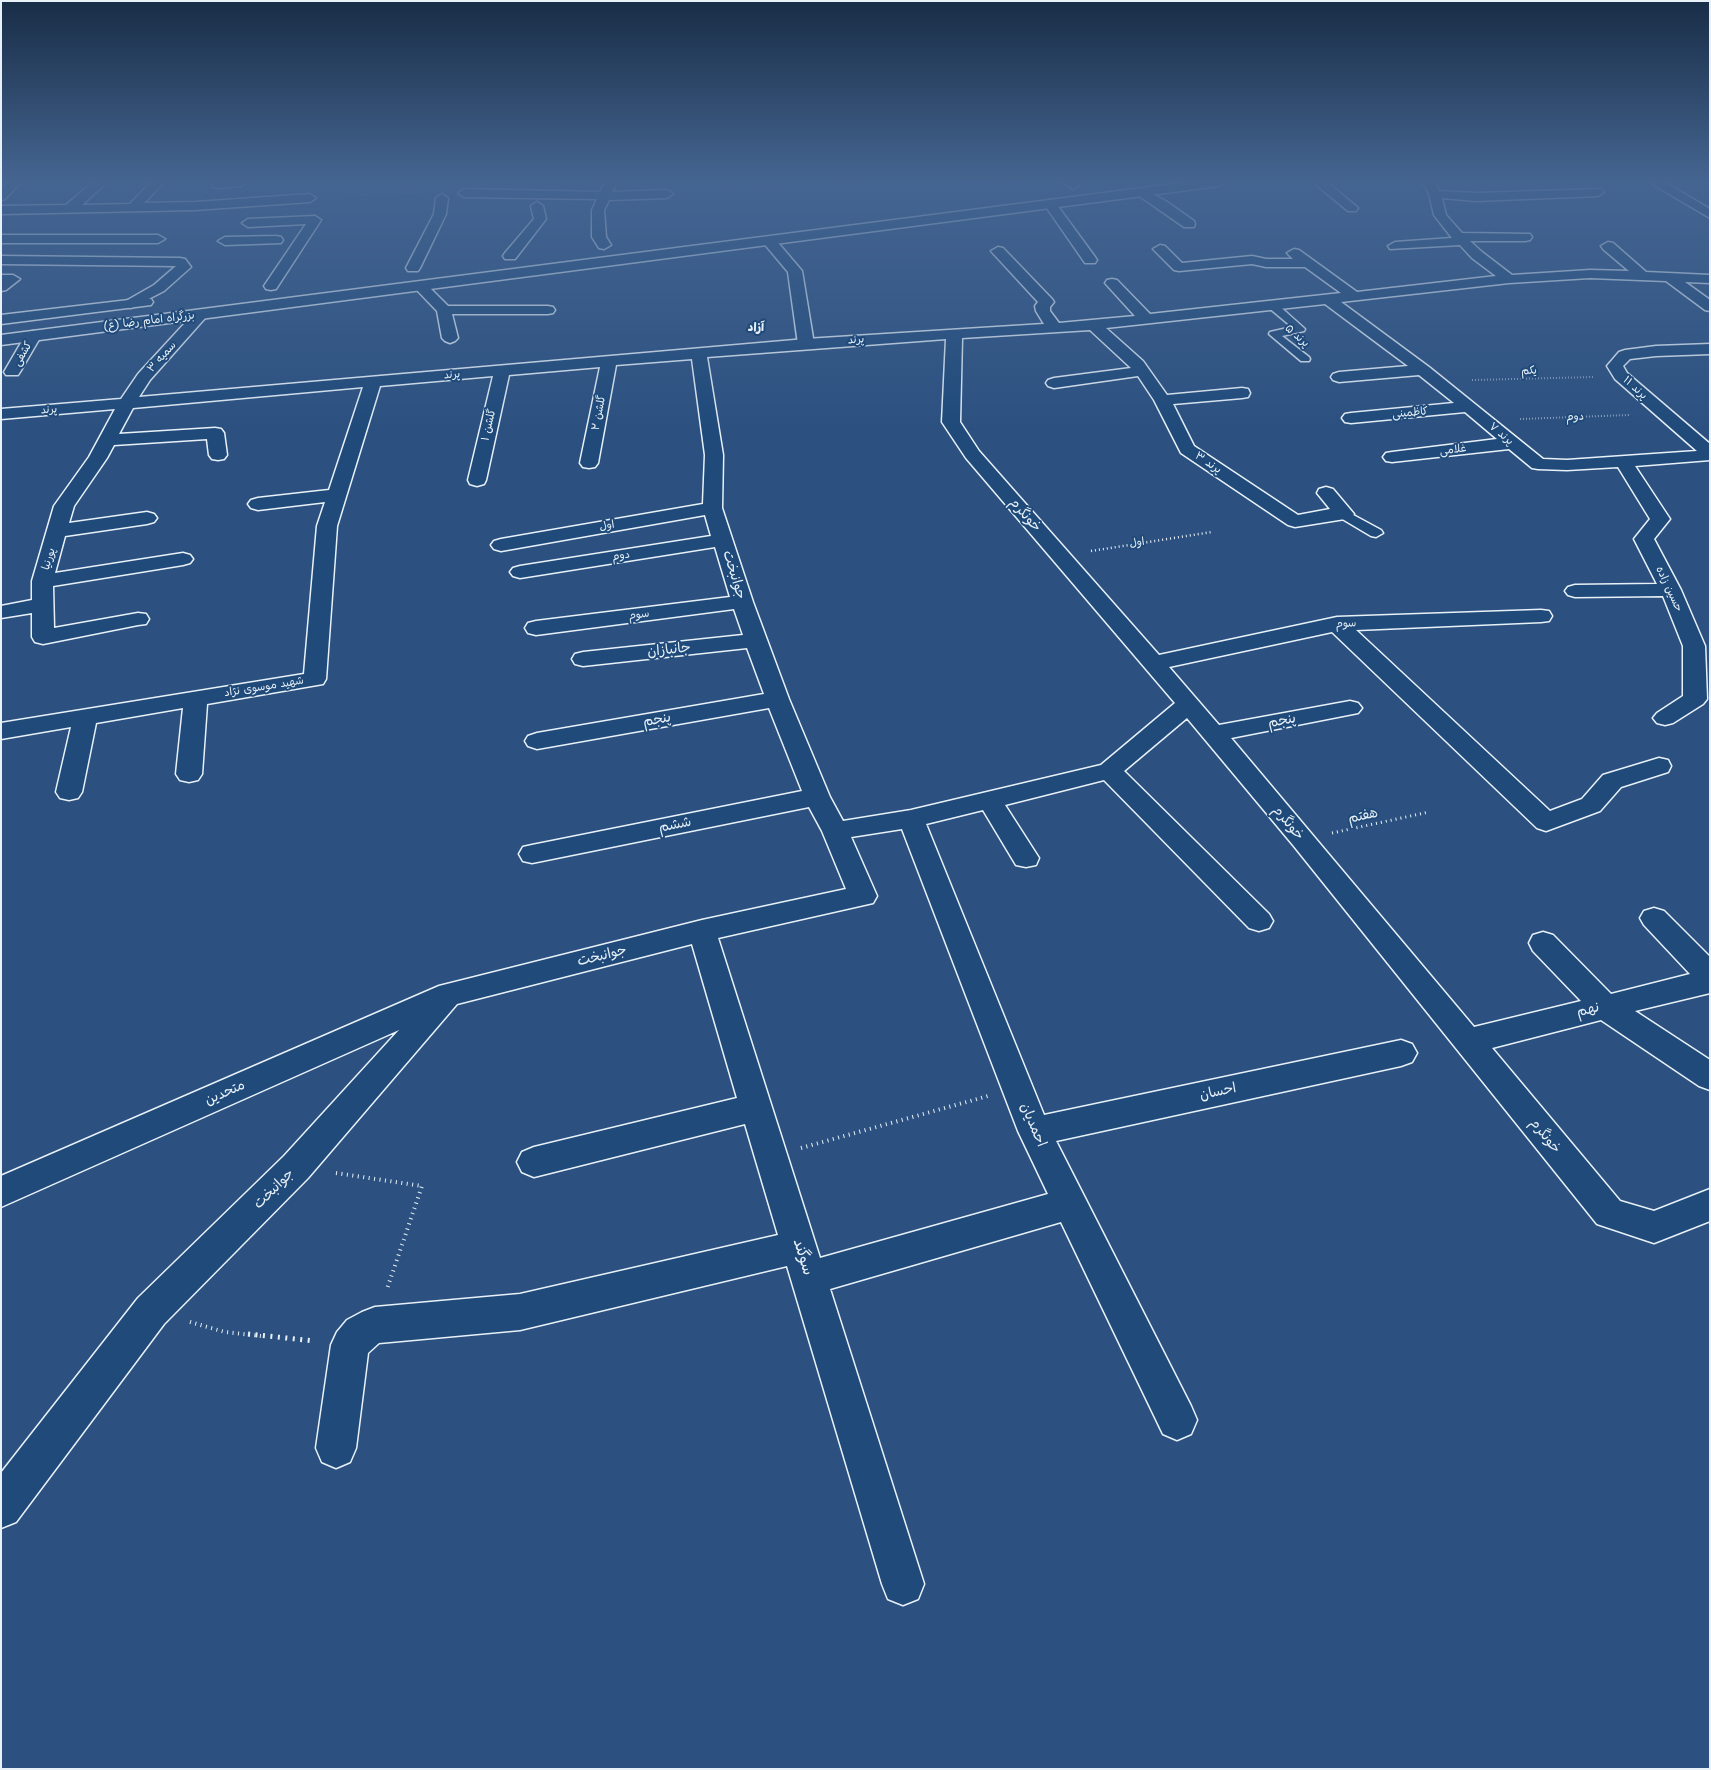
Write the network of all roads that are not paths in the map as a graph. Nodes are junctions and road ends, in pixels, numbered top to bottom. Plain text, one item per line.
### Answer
1 (182, 265) edge
2 (284, 265) edge
3 (411, 265) edge
4 (586, 265) edge
5 (789, 265) edge
6 (1010, 265) edge
7 (1176, 265) edge
8 (1204, 265) edge
9 (1310, 265) edge
10 (1490, 265) edge
11 (1629, 265) edge
12 (433, 266) dead end
13 (1590, 274) junction
14 (1642, 276) junction
15 (1670, 278) junction
16 (1, 279) edge
17 (1509, 279) junction
18 (1710, 279) edge
19 (1112, 283) dead end
20 (290, 284) dead end
21 (420, 286) junction
22 (1, 287) edge
23 (1617, 291) dead end
24 (1354, 296) junction
25 (1328, 299) junction
26 (1272, 305) junction
27 (1710, 307) edge
28 (444, 310) junction
29 (548, 310) dead end
30 (201, 314) junction
31 (1146, 319) junction
32 (1, 320) edge
33 (1094, 325) junction
34 (1055, 328) junction
35 (954, 334) junction
36 (34, 336) junction
37 (450, 338) dead end
38 (1, 340) edge
39 (806, 344) junction
40 (1710, 350) edge
41 (698, 355) junction
42 (1305, 359) dead end
43 (608, 362) junction
44 (502, 371) junction
45 (1142, 371) junction
46 (12, 372) dead end
47 (1430, 375) junction
48 (1338, 377) dead end
49 (373, 382) junction
50 (1054, 383) dead end
51 (1242, 393) dead end
52 (1162, 400) junction
53 (127, 402) junction
54 (1469, 407) junction
55 (19, 413) junction
56 (1, 414) edge
57 (1351, 418) dead end
58 (1, 433) edge
59 (107, 440) junction
60 (1513, 443) junction
61 (1710, 454) edge
62 (218, 455) dead end
63 (1392, 457) dead end
64 (1623, 461) junction
65 (589, 464) dead end
66 (477, 480) dead end
67 (1326, 493) dead end
68 (337, 495) junction
69 (258, 504) dead end
70 (712, 508) junction
71 (1344, 514) junction
72 (147, 518) dead end
73 (57, 531) junction
74 (1376, 534) dead end
75 (723, 540) junction
76 (501, 544) dead end
77 (183, 559) dead end
78 (520, 572) dead end
79 (42, 581) junction
80 (1671, 590) junction
81 (1575, 591) dead end
82 (742, 602) junction
83 (42, 605) junction
84 (1, 612) edge
85 (1541, 616) dead end
86 (138, 619) dead end
87 (1337, 624) junction
88 (536, 628) dead end
89 (756, 640) junction
90 (583, 659) dead end
91 (1154, 663) junction
92 (196, 699) junction
93 (777, 699) junction
94 (1188, 705) junction
95 (1350, 708) dead end
96 (85, 717) junction
97 (1666, 718) dead end
98 (1, 731) edge
99 (1213, 734) junction
100 (537, 742) dead end
101 (1659, 766) dead end
102 (1109, 771) junction
103 (188, 774) dead end
104 (69, 792) dead end
105 (818, 797) junction
106 (989, 800) junction
107 (912, 819) junction
108 (835, 831) junction
109 (532, 854) dead end
110 (1026, 858) dead end
111 (1654, 918) dead end
112 (1259, 921) dead end
113 (702, 931) junction
114 (1543, 943) dead end
115 (1710, 976) edge
116 (1710, 980) edge
117 (450, 994) junction
118 (1604, 1006) junction
119 (1468, 1041) junction
120 (1401, 1053) dead end
121 (1710, 1077) edge
122 (756, 1107) junction
123 (1034, 1131) junction
124 (534, 1162) dead end
125 (1, 1192) edge
126 (1070, 1204) junction
127 (1710, 1205) edge
128 (804, 1263) junction
129 (1178, 1420) dead end
130 (336, 1448) dead end
131 (1, 1508) edge
132 (903, 1584) dead end

1 - 32 main road, بزرگراه امام رضا (ع)
2 - 20 main road
3 - 12 main road
4 - 21 main road, بزرگراه امام رضا (ع)
5 - 39 main road
6 - 34 main road
7 - 8 main road
9 - 24 main road
10 - 17 main road
11 - 14 main road
13 - 14 main road, پرند
13 - 17 main road, پرند
13 - 23 main road
14 - 15 main road, پرند
15 - 18 main road, پرند
15 - 27 main road
16 - 22 main road
17 - 24 main road, پرند
19 - 31 main road
21 - 28 main road
21 - 30 main road, بزرگراه امام رضا (ع)
24 - 25 main road, پرند
25 - 26 main road, پرند
25 - 47 main road, پرند ۷
26 - 31 main road, پرند
26 - 42 lane, پرند ۵
28 - 29 main road
28 - 37 main road
30 - 36 main road, بزرگراه امام رضا (ع)
30 - 53 main road, سمیه ۳
31 - 33 main road, پرند
33 - 34 main road, پرند
33 - 45 main road, پرند ۳
34 - 35 main road, پرند
35 - 39 main road, پرند
35 - 91 main road, خونگرم
36 - 38 main road, بزرگراه امام رضا (ع)
36 - 46 main road, کشفی
39 - 41 main road, پرند
40 - 61 main road, پرند ۱۱
41 - 43 main road, پرند
41 - 70 main road, جوانبخت
43 - 44 main road, پرند
43 - 65 main road, گلشن ۲
44 - 49 main road, پرند
44 - 66 main road, گلشن ۱
45 - 50 main road
45 - 52 main road, پرند ۳
47 - 48 main road
47 - 54 main road, پرند ۷
49 - 53 main road, پرند
49 - 68 main road, شهید موسوی نژاد
51 - 52 main road
52 - 71 main road, پرند ۳
53 - 55 main road, پرند
53 - 59 main road, پورنیا
54 - 57 main road, کاظمینی
54 - 60 main road, پرند ۷
55 - 56 main road, پرند
55 - 58 main road
59 - 62 main road
59 - 73 main road, پورنیا
60 - 63 main road, غلامی
60 - 64 main road, پرند ۷
61 - 64 main road, پرند ۷
64 - 80 main road, حسین زاده
67 - 71 main road
68 - 69 main road
68 - 92 main road, شهید موسوی نژاد
70 - 75 main road, جوانبخت
70 - 76 main road, اول
71 - 74 lane
72 - 73 main road
73 - 79 main road, پورنیا
75 - 78 main road, دوم
75 - 82 main road, جوانبخت
77 - 79 main road
79 - 83 main road, پورنیا
80 - 81 main road
80 - 97 main road, حسین زاده
82 - 88 main road, سوم
82 - 89 main road, جوانبخت
83 - 84 main road
83 - 86 main road, پورنیا
85 - 87 main road, سوم
87 - 91 main road, سوم
87 - 101 main road
89 - 90 main road, جانبازان
89 - 93 main road, جوانبخت
91 - 94 main road, خونگرم
92 - 96 main road, شهید موسوی نژاد
92 - 103 main road
93 - 100 main road, پنجم
93 - 105 main road, جوانبخت
94 - 99 main road, خونگرم
94 - 102 main road
95 - 99 main road, پنجم
96 - 98 main road, شهید موسوی نژاد
96 - 104 main road
99 - 119 main road, خونگرم
102 - 106 main road
102 - 112 main road
105 - 108 main road, جوانبخت
105 - 109 main road, ششم
106 - 107 main road
106 - 110 main road
107 - 108 main road
107 - 123 main road, احمدیان
108 - 113 main road, جوانبخت
111 - 115 main road
113 - 117 main road, جوانبخت
113 - 122 main road, سوگند
114 - 118 main road
116 - 118 main road, نهم
117 - 125 main road, متحدین
117 - 131 main road, جوانبخت
118 - 119 main road, نهم
118 - 121 main road
119 - 127 main road, خونگرم
120 - 123 main road, احسان
122 - 124 main road
122 - 128 main road, سوگند
123 - 126 main road, احمدیان
126 - 128 main road
126 - 129 main road, احمدیان
128 - 130 main road
128 - 132 main road, سوگند

